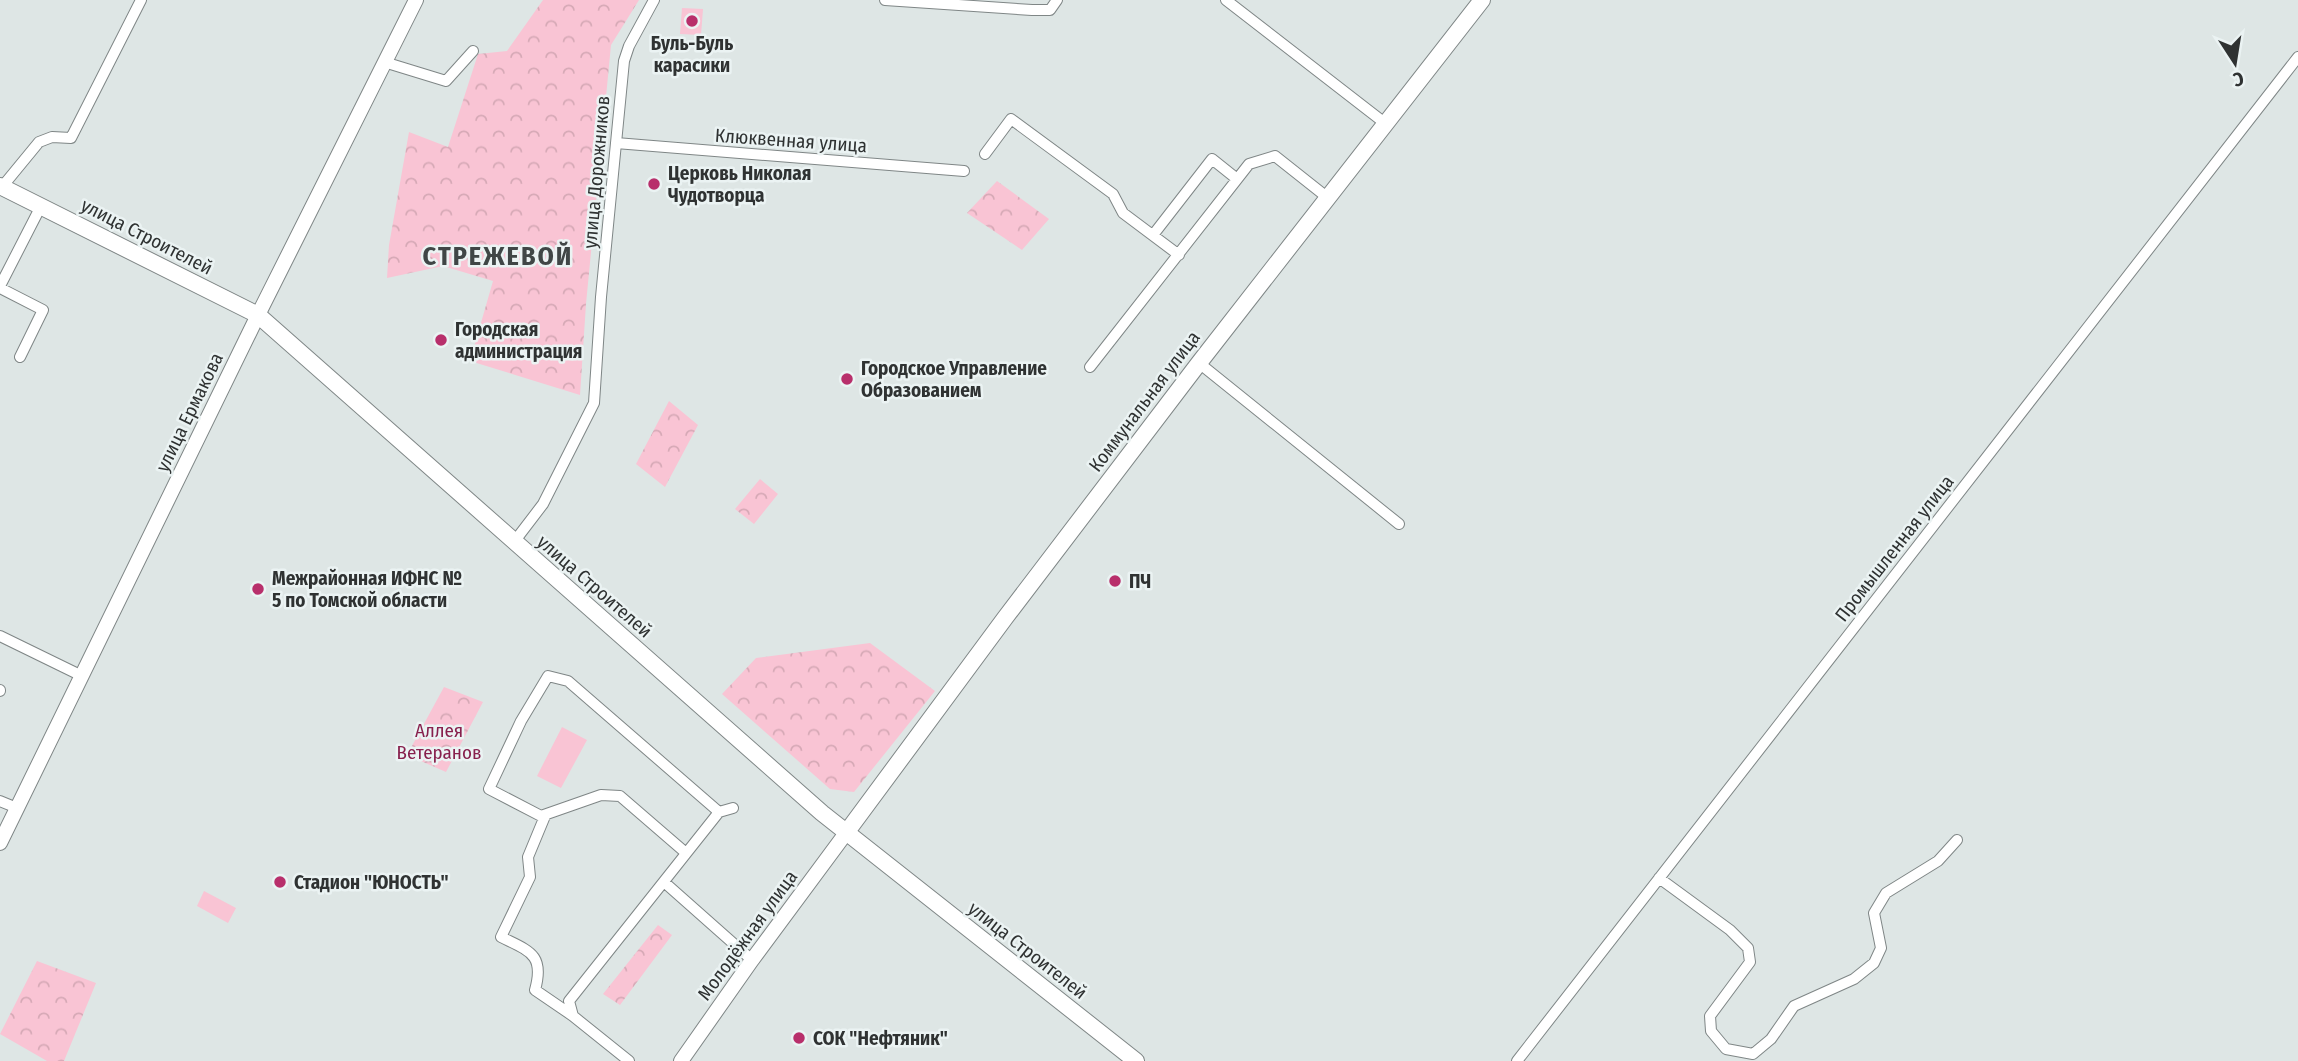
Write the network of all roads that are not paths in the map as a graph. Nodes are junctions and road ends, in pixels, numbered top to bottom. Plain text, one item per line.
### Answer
1 (141, 0) edge
2 (416, 0) edge
3 (654, 0) edge
4 (885, 0) edge
5 (1057, 0) edge
6 (1226, 0) edge
7 (1482, 0) edge
8 (473, 51) dead end
9 (2298, 57) edge
10 (384, 62) junction
11 (1386, 124) junction
12 (616, 144) junction
13 (985, 154) dead end
14 (964, 171) dead end
15 (1237, 179) junction
16 (1, 186) edge
17 (1328, 198) junction
18 (41, 206) junction
19 (1153, 235) junction
20 (1179, 255) junction
21 (0, 287) edge
22 (258, 315) junction
23 (20, 357) dead end
24 (1199, 363) junction
25 (1090, 367) dead end
26 (1399, 524) dead end
27 (514, 542) junction
28 (0, 636) edge
29 (80, 675) junction
30 (0, 801) edge
31 (17, 808) junction
32 (733, 808) dead end
33 (719, 812) junction
34 (545, 816) junction
35 (846, 833) junction
36 (1957, 840) dead end
37 (0, 843) edge
38 (686, 853) junction
39 (1659, 878) junction
40 (664, 882) junction
41 (752, 960) junction
42 (573, 1016) junction
43 (629, 1061) edge
44 (681, 1061) edge
45 (1136, 1061) edge
46 (1517, 1061) edge

1 - 16 street
2 - 10 street, улица Ермакова
3 - 12 street, улица Дорожников
4 - 5 street
6 - 11 street
7 - 11 main road, Коммунальная улица
8 - 10 street
9 - 39 street, Промышленная улица
10 - 22 street, улица Ермакова
11 - 17 main road, Коммунальная улица
12 - 14 street, Клюквенная улица
12 - 27 street, улица Дорожников
13 - 19 street
15 - 17 street
15 - 19 street
15 - 20 street
16 - 18 main road, улица Строителей
17 - 24 main road, Коммунальная улица
18 - 21 street
18 - 22 main road, улица Строителей
19 - 20 street
20 - 25 street
21 - 23 street
22 - 27 main road, улица Строителей
22 - 29 street, улица Ермакова
24 - 26 street
24 - 35 main road, Коммунальная улица
27 - 35 main road, улица Строителей
28 - 29 street
29 - 31 street, улица Ермакова
30 - 31 street
31 - 37 street, улица Ермакова
32 - 33 street
33 - 34 street
33 - 38 street
34 - 38 street
34 - 42 street
35 - 41 street, Молодёжная улица
35 - 45 main road, улица Строителей
36 - 39 street
38 - 40 street
39 - 46 street, Промышленная улица
40 - 41 street
40 - 42 street
41 - 44 street, Молодёжная улица
42 - 43 street

